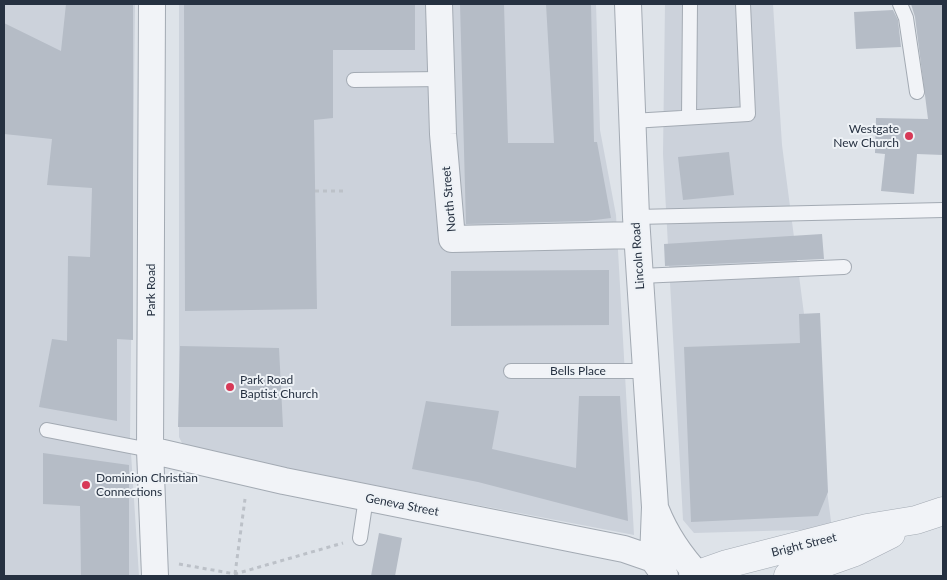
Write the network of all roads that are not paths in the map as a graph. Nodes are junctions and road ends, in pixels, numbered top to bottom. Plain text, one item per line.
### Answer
1 (152, 4) edge
2 (439, 4) edge
3 (628, 4) edge
4 (690, 4) edge
5 (743, 4) edge
6 (900, 4) edge
7 (442, 79) junction
8 (354, 80) dead end
9 (917, 92) dead end
10 (689, 117) junction
11 (632, 122) junction
12 (943, 210) edge
13 (636, 226) junction
14 (844, 267) dead end
15 (640, 276) junction
16 (510, 371) dead end
17 (646, 371) junction
18 (47, 430) dead end
19 (150, 450) junction
20 (366, 498) junction
21 (655, 507) junction
22 (943, 511) edge
23 (916, 520) junction
24 (360, 538) road end
25 (154, 568) edge
26 (659, 568) edge
27 (696, 575) edge
28 (788, 576) edge

1 - 19 street, Park Road
2 - 7 street, North Street
3 - 11 street, Lincoln Road
4 - 10 lane
5 - 10 lane
6 - 9 lane
7 - 8 lane
7 - 13 street, North Street
10 - 11 lane
11 - 13 street, Lincoln Road
12 - 13 lane
13 - 15 street, Lincoln Road
14 - 15 lane
15 - 17 street, Lincoln Road
16 - 17 lane, Bells Place
17 - 21 street, Lincoln Road
18 - 19 lane
19 - 20 street, Geneva Street
19 - 25 street, Park Road
20 - 24 lane
20 - 26 street, Geneva Street
21 - 26 street, Lincoln Road
21 - 27 street, Lincoln Road
22 - 23 street, Bright Street
23 - 27 street, Bright Street
23 - 28 street, Bright Street

